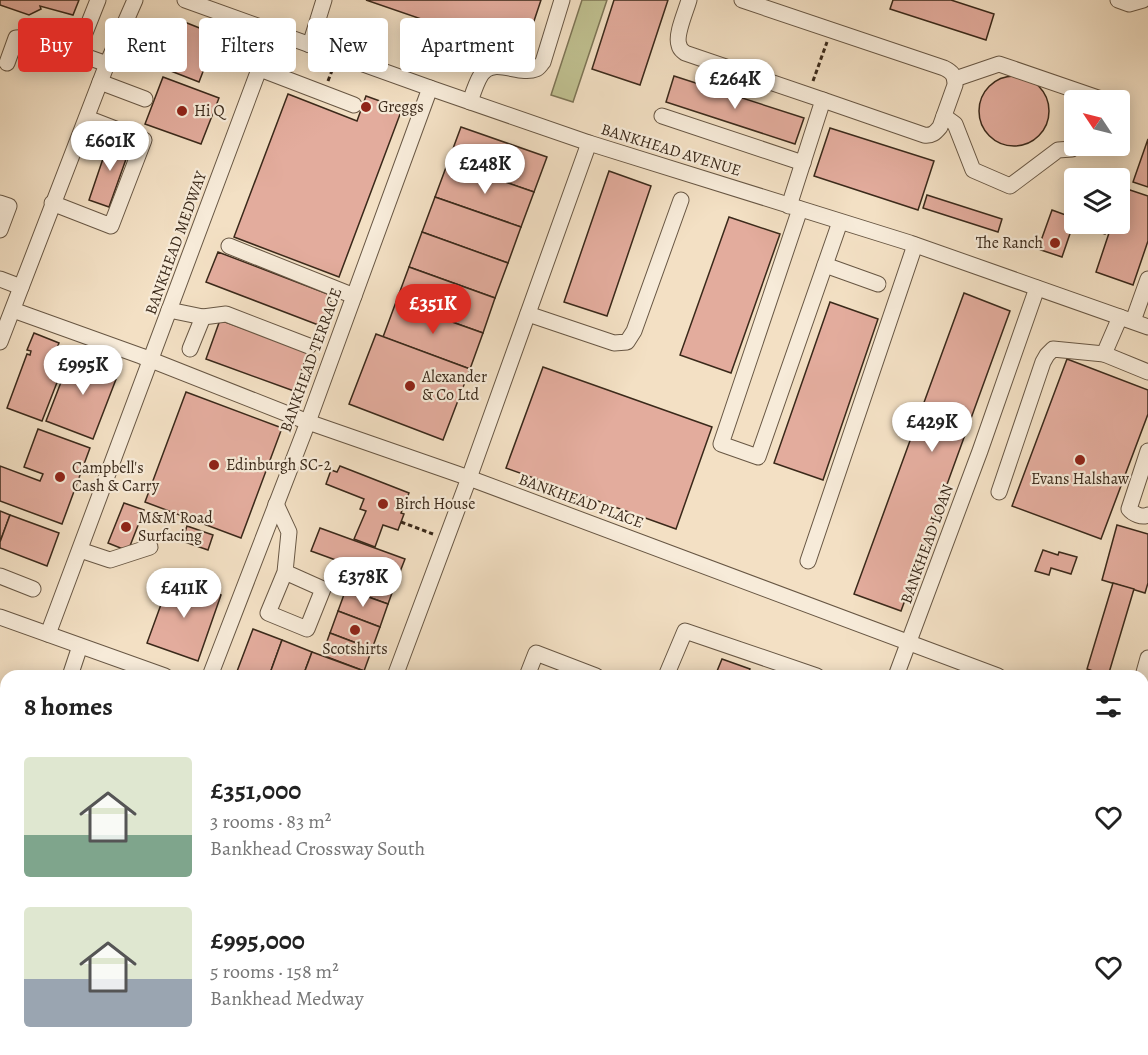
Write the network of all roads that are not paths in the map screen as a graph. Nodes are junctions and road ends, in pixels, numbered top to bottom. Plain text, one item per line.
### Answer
1 (98, 0) edge
2 (135, 0) edge
3 (185, 0) edge
4 (324, 0) edge
5 (562, 0) edge
6 (689, 0) edge
7 (742, 0) edge
8 (1118, 0) edge
9 (1144, 0) edge
10 (1148, 4) edge
11 (91, 18) edge
12 (127, 18) edge
13 (234, 18) edge
14 (318, 18) edge
15 (18, 38) edge
16 (7, 63) dead end
17 (105, 69) edge
18 (259, 72) edge
19 (268, 72) edge
20 (385, 72) edge
21 (955, 79) junction
22 (100, 82) junction
23 (430, 88) junction
24 (1075, 90) edge
25 (815, 97) junction
26 (145, 99) dead end
27 (470, 102) junction
28 (354, 105) dead end
29 (662, 116) dead end
30 (944, 116) junction
31 (87, 118) junction
32 (589, 143) junction
33 (1064, 150) edge
34 (803, 163) junction
35 (681, 200) dead end
36 (0, 203) edge
37 (52, 203) junction
38 (794, 208) junction
39 (840, 222) junction
40 (0, 230) edge
41 (915, 245) junction
42 (229, 246) dead end
43 (825, 265) junction
44 (0, 279) edge
45 (1148, 279) edge
46 (878, 284) dead end
47 (21, 287) junction
48 (1037, 288) junction
49 (354, 296) junction
50 (13, 310) junction
51 (169, 310) junction
52 (528, 314) junction
53 (203, 317) junction
54 (1127, 319) junction
55 (1148, 327) edge
56 (0, 342) edge
57 (309, 345) dead end
58 (190, 349) dead end
59 (1104, 354) junction
60 (151, 360) junction
61 (1148, 372) edge
62 (308, 422) junction
63 (1148, 451) edge
64 (469, 478) junction
65 (999, 492) dead end
66 (276, 504) junction
67 (1148, 515) edge
68 (150, 547) dead end
69 (80, 550) junction
70 (808, 561) dead end
71 (285, 572) dead end
72 (0, 576) edge
73 (33, 589) dead end
74 (0, 617) edge
75 (48, 634) junction
76 (910, 642) junction
77 (80, 646) junction
78 (72, 670) edge
79 (148, 670) edge
80 (212, 670) edge
81 (397, 670) edge
82 (529, 670) edge
83 (580, 670) edge
84 (669, 670) edge
85 (799, 670) edge
86 (898, 670) edge
87 (982, 670) edge

1 - 11 street
2 - 12 street
3 - 13 street, BANKHEAD AVENUE
4 - 14 street
5 - 27 street
6 - 25 street
7 - 21 street
8 - 9 street
9 - 10 street
15 - 16 street
17 - 22 street
18 - 51 street, BANKHEAD MEDWAY
19 - 28 street
20 - 23 street, BANKHEAD AVENUE
21 - 24 street
21 - 30 street
22 - 26 street
22 - 31 street
23 - 27 street, BANKHEAD AVENUE
23 - 49 street, BANKHEAD TERRACE
25 - 30 street
25 - 34 street
27 - 32 street, BANKHEAD AVENUE
29 - 34 street
30 - 33 street
31 - 37 street
31 - 37 street
32 - 38 street, BANKHEAD AVENUE
32 - 52 street
34 - 38 street
35 - 52 street
36 - 40 street
37 - 47 street
38 - 39 street, BANKHEAD AVENUE
38 - 43 street
39 - 41 street, BANKHEAD AVENUE
39 - 43 street
41 - 48 street, BANKHEAD AVENUE
41 - 70 street
42 - 49 street
43 - 46 street
44 - 47 street
45 - 54 street
47 - 50 street
48 - 54 street, BANKHEAD AVENUE
48 - 76 street, BANKHEAD LOAN
49 - 62 street, BANKHEAD TERRACE
50 - 56 street
50 - 60 street, BANKHEAD PLACE
51 - 53 street
51 - 60 street, BANKHEAD MEDWAY
52 - 64 street
53 - 57 street
53 - 58 street
54 - 55 street, BANKHEAD AVENUE
54 - 59 street
59 - 61 street
59 - 65 street
60 - 62 street, BANKHEAD PLACE
60 - 69 street, BANKHEAD MEDWAY
62 - 64 street, BANKHEAD PLACE
62 - 66 street, BANKHEAD TERRACE
63 - 67 street
64 - 76 street, BANKHEAD PLACE
64 - 81 street
66 - 71 street
66 - 80 street, BANKHEAD TERRACE
68 - 69 street
69 - 75 street, BANKHEAD MEDWAY
72 - 73 street
74 - 75 street
75 - 77 street
76 - 86 street, BANKHEAD LOAN
76 - 87 street, BANKHEAD PLACE
77 - 78 street
77 - 79 street
82 - 83 street
84 - 85 street

